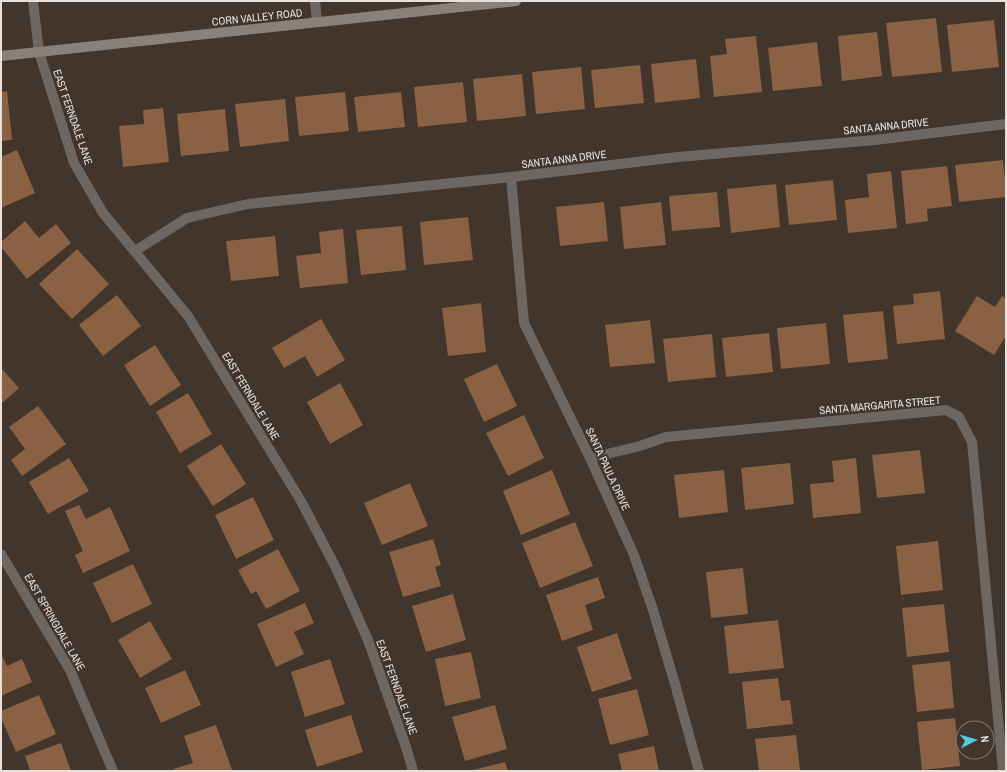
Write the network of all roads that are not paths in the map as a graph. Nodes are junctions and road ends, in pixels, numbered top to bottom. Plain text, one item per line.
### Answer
1 (33, 1) edge
2 (315, 1) edge
3 (516, 1) edge
4 (317, 22) junction
5 (38, 52) junction
6 (1, 56) edge
7 (1006, 124) edge
8 (511, 178) junction
9 (135, 251) junction
10 (590, 458) junction
11 (1, 554) edge
12 (113, 771) edge
13 (413, 771) edge
14 (699, 771) edge
15 (1003, 771) edge

1 - 5 street, EAST FERNDALE LANE
2 - 4 street
3 - 4 main road, CORN VALLEY ROAD
4 - 5 main road, CORN VALLEY ROAD
5 - 6 main road, CORN VALLEY ROAD
5 - 9 street, EAST FERNDALE LANE
7 - 8 street, SANTA ANNA DRIVE
8 - 9 street, SANTA ANNA DRIVE
8 - 10 street, SANTA PAULA DRIVE
9 - 13 street, EAST FERNDALE LANE
10 - 14 street, SANTA PAULA DRIVE
10 - 15 street, SANTA MARGARITA STREET
11 - 12 street, EAST SPRINGDALE LANE

